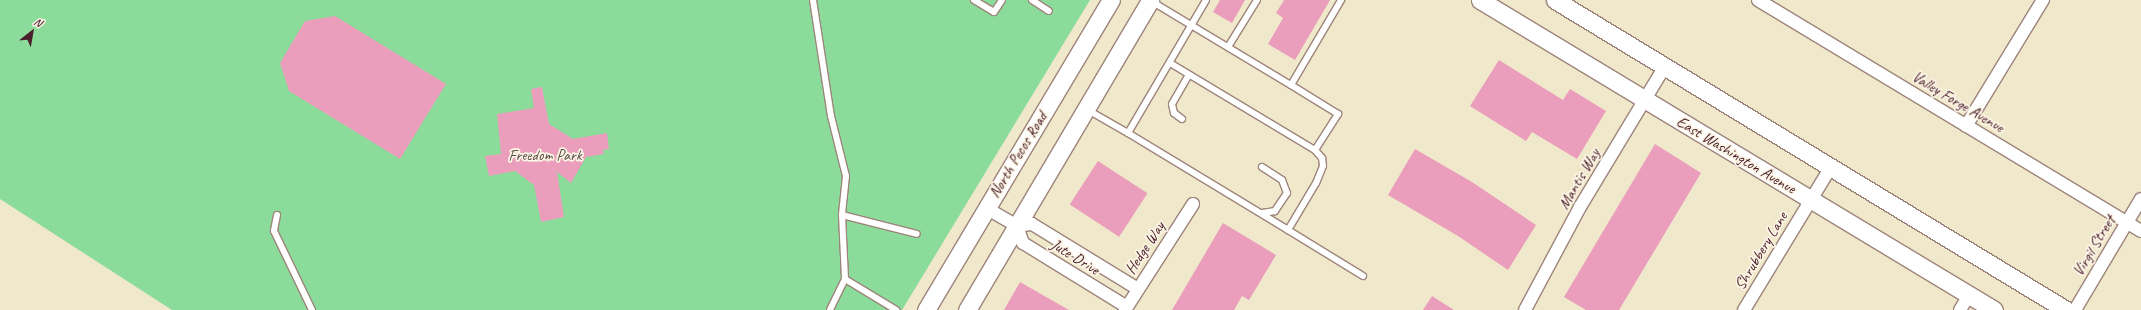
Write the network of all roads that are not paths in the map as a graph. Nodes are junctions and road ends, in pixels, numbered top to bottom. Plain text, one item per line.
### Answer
1 (813, 0) edge
2 (974, 0) edge
3 (1002, 0) edge
4 (1032, 0) edge
5 (1111, 0) edge
6 (1150, 0) edge
7 (1206, 0) edge
8 (1257, 0) edge
9 (1341, 0) edge
10 (1480, 0) edge
11 (1556, 0) edge
12 (1758, 0) edge
13 (2043, 0) edge
14 (1049, 11) dead end
15 (1191, 25) junction
16 (1228, 47) junction
17 (1170, 64) junction
18 (1665, 66) junction
19 (1189, 75) junction
20 (1291, 85) junction
21 (1644, 100) junction
22 (1086, 109) junction
23 (1182, 119) dead end
24 (1966, 126) junction
25 (1128, 133) junction
26 (1315, 150) junction
27 (1262, 167) dead end
28 (1831, 167) junction
29 (2141, 199) edge
30 (1811, 200) junction
31 (1193, 204) dead end
32 (986, 208) junction
33 (1260, 213) junction
34 (277, 215) dead end
35 (842, 215) junction
36 (2127, 222) junction
37 (1017, 226) junction
38 (1288, 230) junction
39 (2141, 231) edge
40 (917, 234) dead end
41 (1363, 276) dead end
42 (845, 279) junction
43 (1138, 289) junction
44 (1969, 295) junction
45 (1126, 308) edge
46 (312, 310) edge
47 (830, 310) edge
48 (896, 310) edge
49 (926, 310) edge
50 (966, 310) edge
51 (1525, 310) edge
52 (1744, 310) edge
53 (1960, 310) edge
54 (1994, 310) edge
55 (2066, 310) edge
56 (2075, 310) edge

1 - 35 lane
2 - 3 lane
4 - 14 lane
5 - 32 main road, North Pecos Road
6 - 15 lane
6 - 22 main road
7 - 15 lane
8 - 16 lane
9 - 20 lane
10 - 21 main road, East Washington Avenue
11 - 18 main road
12 - 24 street, Valley Forge Avenue
13 - 24 street
15 - 16 lane
15 - 17 lane
16 - 20 lane
17 - 19 lane
17 - 25 lane
18 - 21 street, Mantis Way
18 - 28 main road
19 - 23 lane
19 - 26 lane
20 - 26 lane
21 - 30 main road, East Washington Avenue
21 - 51 street, Mantis Way
22 - 25 lane
22 - 37 main road
24 - 36 street, Valley Forge Avenue
25 - 33 lane
26 - 38 lane
27 - 33 lane
28 - 30 street, Shrubbery Lane
28 - 55 main road
29 - 36 street, Virgil Street
30 - 44 main road, East Washington Avenue
30 - 52 street, Shrubbery Lane
31 - 43 street, Hedge Way
32 - 37 street, Jute Drive
32 - 49 main road, North Pecos Road
33 - 38 lane
34 - 46 lane
35 - 40 lane
35 - 42 lane
36 - 39 street, Valley Forge Avenue
36 - 56 street, Virgil Street
37 - 43 street, Jute Drive
37 - 45 street, Jute Drive
37 - 50 main road
38 - 41 lane
42 - 47 lane
42 - 48 lane
43 - 45 street, Hedge Way
44 - 53 street
44 - 54 main road, East Washington Avenue

